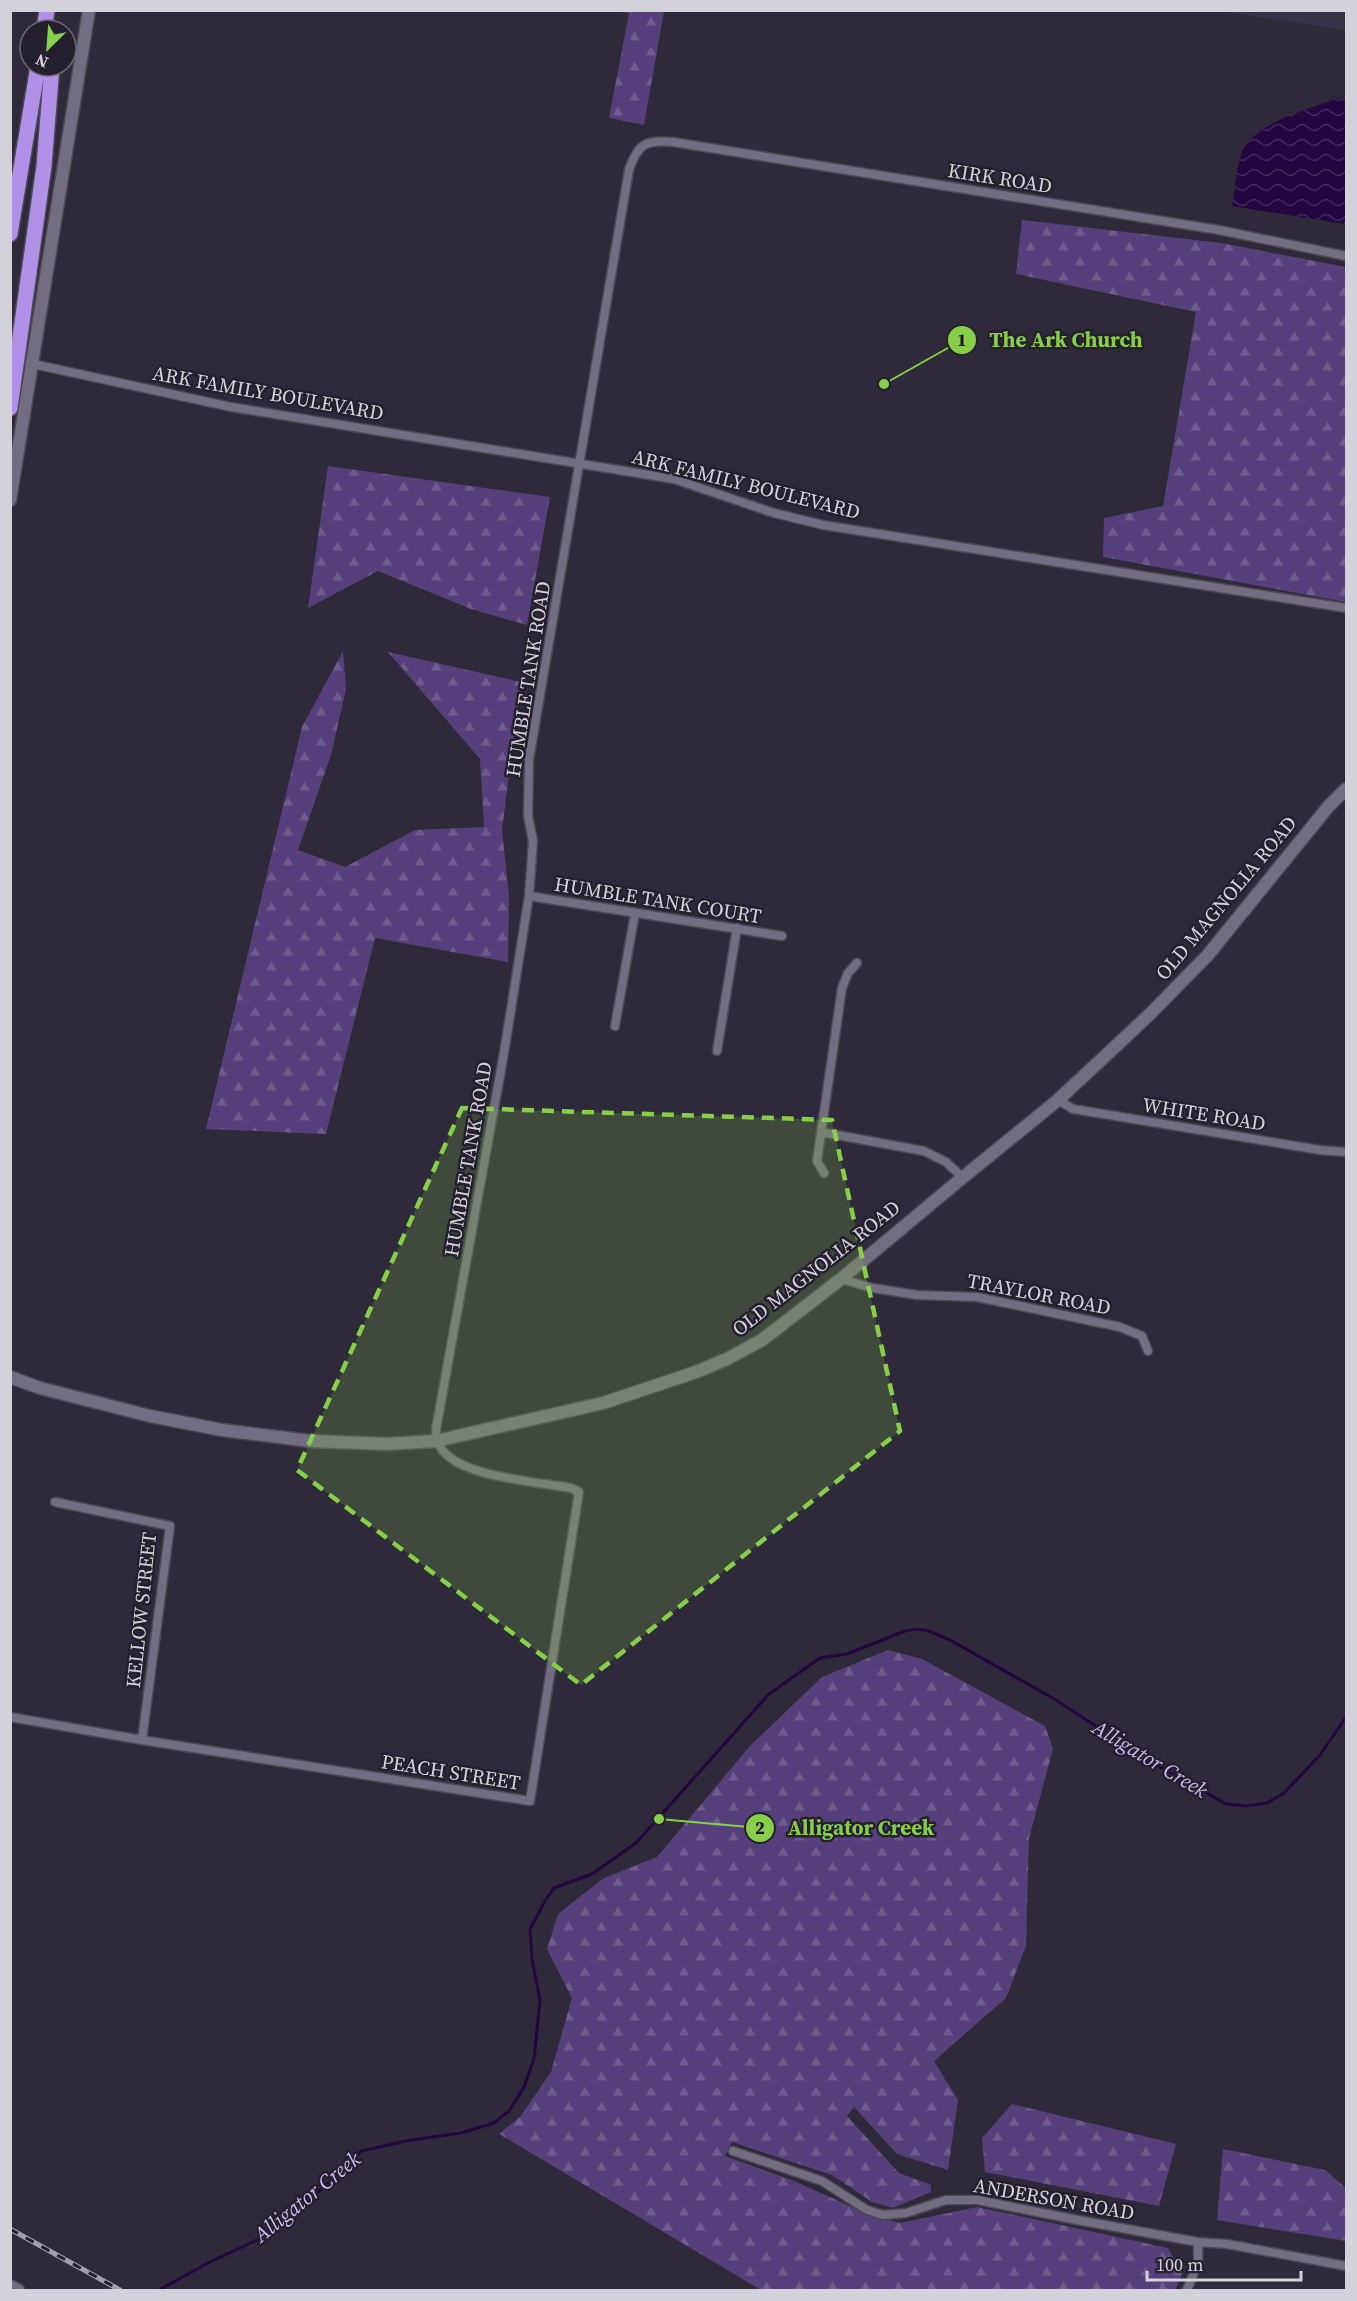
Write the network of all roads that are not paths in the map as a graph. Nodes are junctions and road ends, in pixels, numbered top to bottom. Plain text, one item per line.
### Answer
1 (89, 10) edge
2 (36, 78) edge
3 (51, 78) edge
4 (648, 142) joint
5 (10, 234) edge
6 (1347, 256) edge
7 (33, 364) junction
8 (10, 408) edge
9 (580, 463) junction
10 (10, 500) edge
11 (1347, 608) edge
12 (1347, 789) edge
13 (529, 896) junction
14 (634, 913) junction
15 (737, 928) junction
16 (782, 936) dead end
17 (857, 963) dead end
18 (615, 1026) dead end
19 (717, 1051) dead end
20 (1058, 1100) junction
21 (821, 1132) junction
22 (1347, 1152) edge
23 (824, 1173) dead end
24 (962, 1177) junction
25 (841, 1280) junction
26 (1148, 1351) dead end
27 (10, 1377) edge
28 (436, 1441) junction
29 (55, 1502) dead end
30 (10, 1717) edge
31 (142, 1740) junction
32 (734, 2151) dead end
33 (1198, 2242) junction
34 (1347, 2266) edge
35 (10, 2286) edge
36 (18, 2290) edge
37 (1187, 2290) edge

1 - 7 street
2 - 5 highway
3 - 8 highway
4 - 6 street, KIRK ROAD
4 - 9 street, HUMBLE TANK ROAD
7 - 9 street, ARK FAMILY BOULEVARD
7 - 10 street
9 - 11 street, ARK FAMILY BOULEVARD
9 - 13 street, HUMBLE TANK ROAD
12 - 20 street, OLD MAGNOLIA ROAD
13 - 14 street, HUMBLE TANK COURT
13 - 28 street, HUMBLE TANK ROAD
14 - 15 street, HUMBLE TANK COURT
14 - 18 street
15 - 16 street, HUMBLE TANK COURT
15 - 19 street
17 - 21 street
20 - 22 street, WHITE ROAD
20 - 24 street, OLD MAGNOLIA ROAD
21 - 23 street
21 - 24 street
24 - 25 street, OLD MAGNOLIA ROAD
25 - 26 street, TRAYLOR ROAD
25 - 28 street, OLD MAGNOLIA ROAD
27 - 28 street, OLD MAGNOLIA ROAD
28 - 31 street, PEACH STREET
29 - 31 street, KELLOW STREET
30 - 31 street, PEACH STREET
32 - 33 street, ANDERSON ROAD
33 - 34 street, ANDERSON ROAD
33 - 37 street
35 - 36 street

